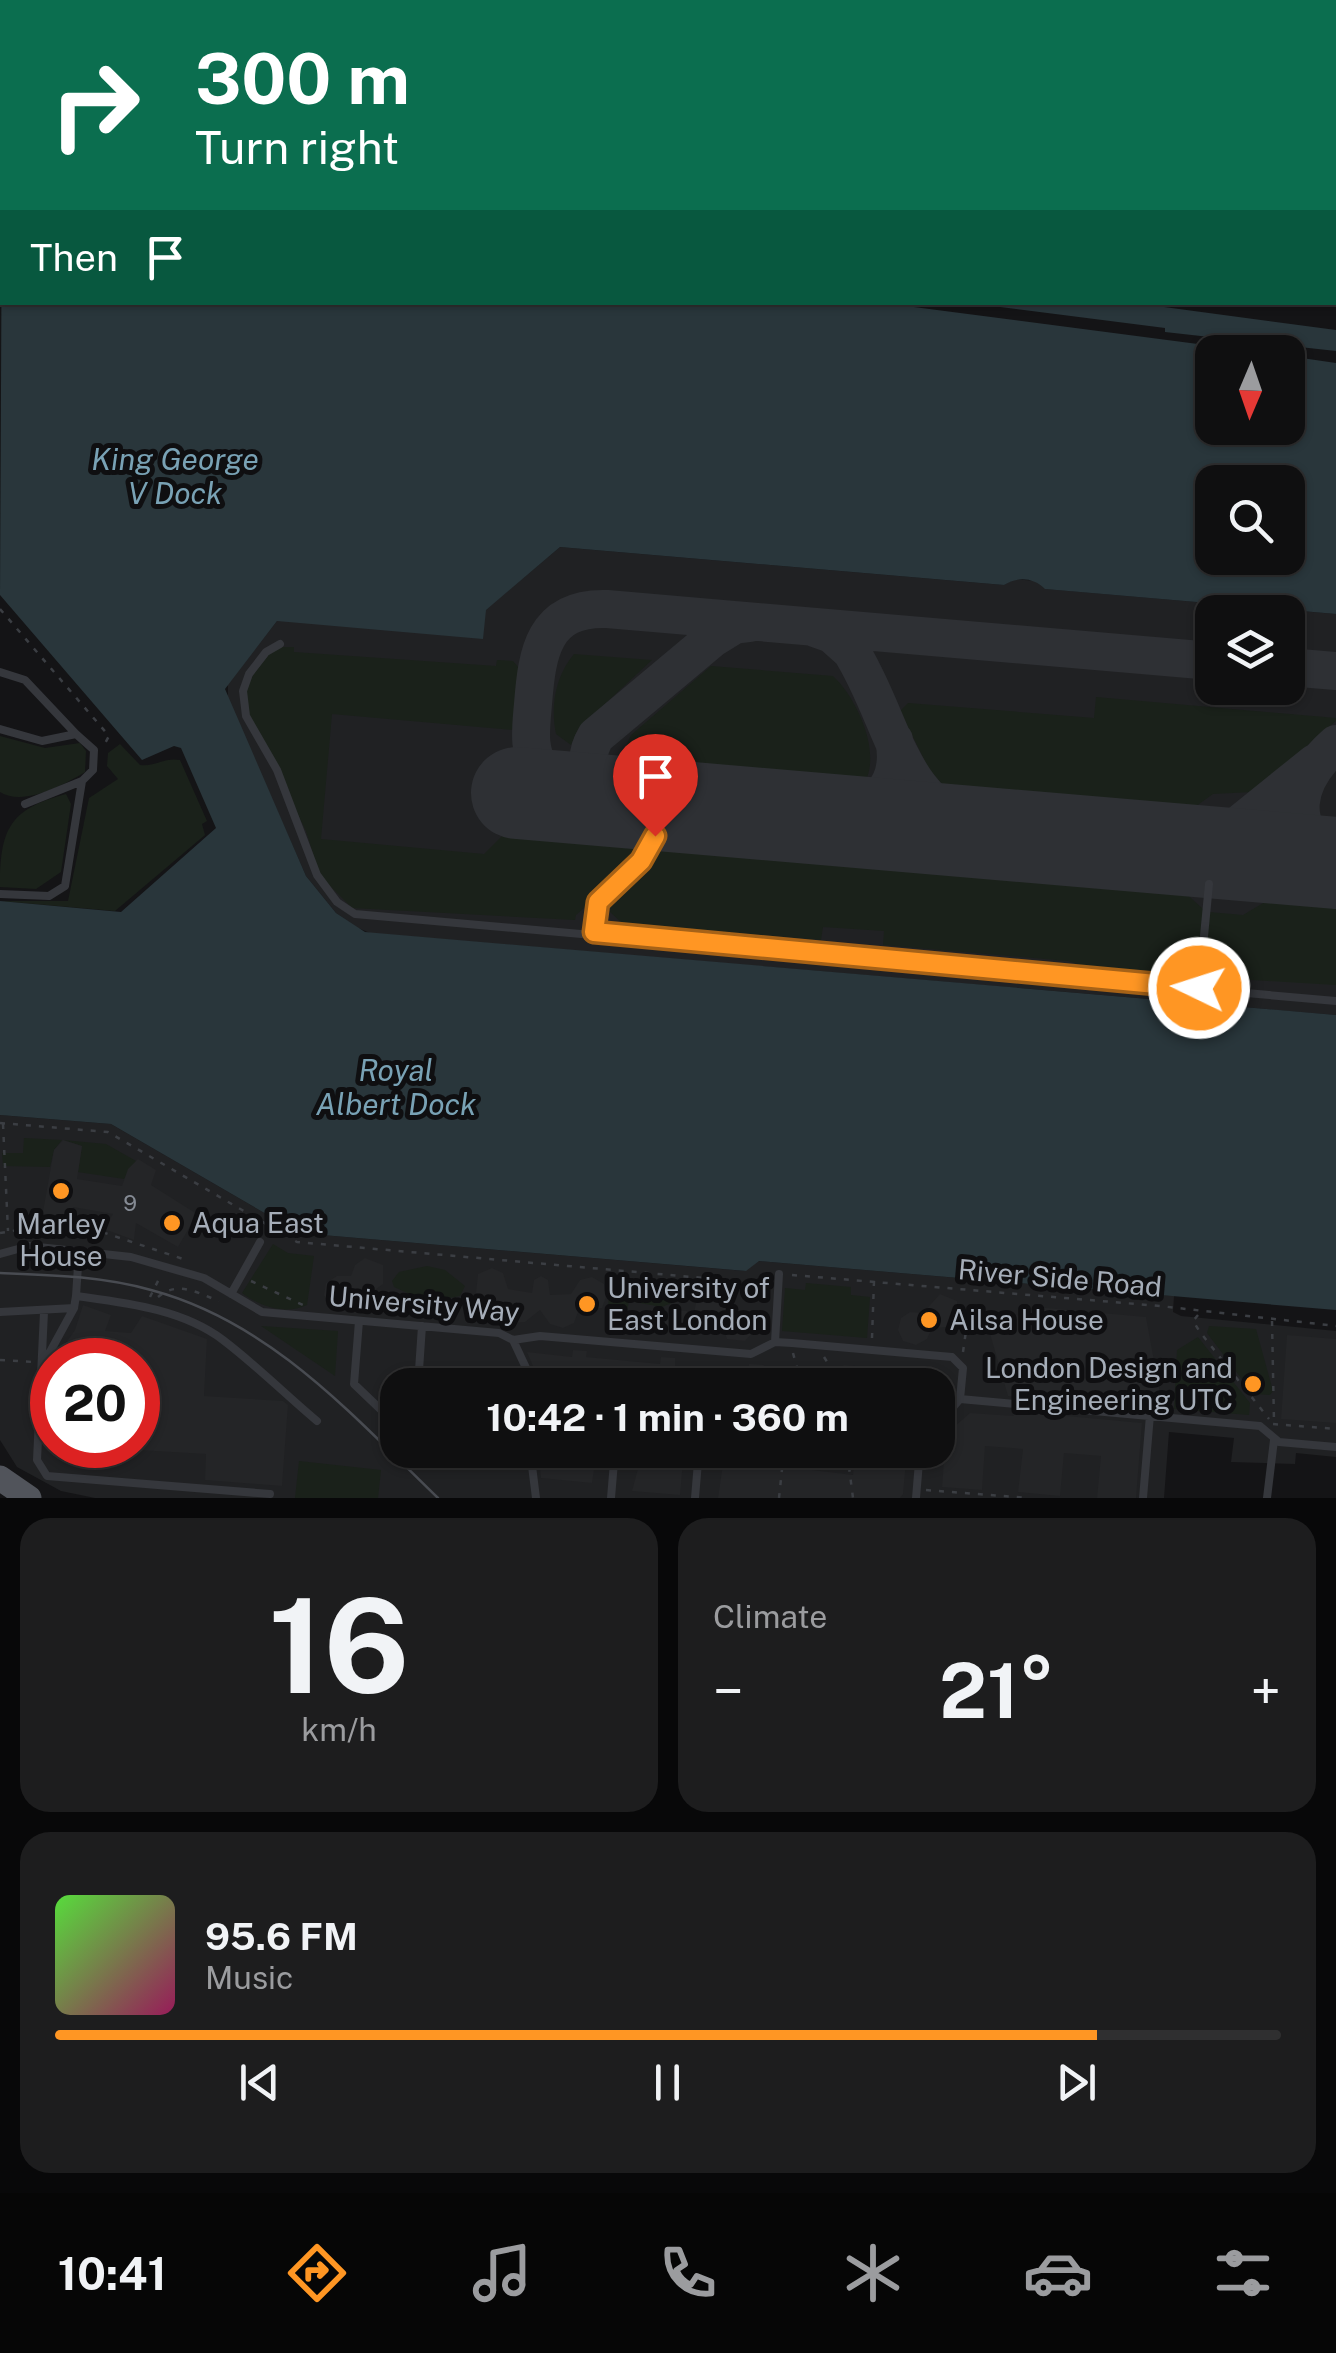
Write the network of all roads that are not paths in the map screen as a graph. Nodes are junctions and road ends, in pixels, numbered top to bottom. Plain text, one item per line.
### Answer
1 (280, 644) dead end
2 (0, 672) edge
3 (0, 729) edge
4 (76, 734) junction
5 (82, 781) junction
6 (25, 804) dead end
7 (655, 836) dead end
8 (1208, 884) dead end
9 (0, 894) edge
10 (594, 932) junction
11 (1199, 988) junction
12 (1336, 1001) edge
13 (260, 1242) dead end
14 (79, 1250) junction
15 (1, 1253) edge
16 (779, 1274) road end
17 (76, 1296) junction
18 (228, 1298) junction
19 (74, 1308) junction
20 (0, 1312) edge
21 (44, 1312) junction
22 (359, 1321) junction
23 (422, 1326) junction
24 (44, 1338) edge
25 (57, 1338) edge
26 (513, 1340) junction
27 (775, 1342) junction
28 (419, 1368) edge
29 (526, 1368) edge
30 (960, 1399) junction
31 (955, 1405) edge
32 (380, 1409) edge
33 (1150, 1416) junction
34 (317, 1422) dead end
35 (1274, 1440) junction
36 (1336, 1447) edge
37 (42, 1468) edge
38 (530, 1468) edge
39 (614, 1468) edge
40 (698, 1468) edge
41 (918, 1468) edge
42 (0, 1478) edge
43 (270, 1494) dead end
44 (916, 1494) edge
45 (29, 1498) edge
46 (536, 1498) edge
47 (611, 1498) edge
48 (695, 1498) edge
49 (1143, 1498) edge
50 (1268, 1498) edge

1 - 10 lane
2 - 4 lane
3 - 4 lane
4 - 5 lane
5 - 6 lane
5 - 9 lane
7 - 10 lane
8 - 11 lane
10 - 11 lane
11 - 12 lane
13 - 18 lane
14 - 15 lane, University Way
14 - 17 lane
14 - 18 lane, University Way
16 - 27 lane
17 - 19 lane
17 - 34 lane
18 - 22 lane, University Way
19 - 21 lane
19 - 25 lane
20 - 21 lane
21 - 24 lane
22 - 23 lane, University Way
22 - 32 lane
23 - 26 lane, University Way
23 - 28 lane
26 - 27 lane, University Way
26 - 29 lane
27 - 30 lane, University Way
30 - 31 lane
30 - 33 lane
33 - 35 lane
33 - 49 lane
35 - 36 lane
35 - 50 lane
37 - 43 lane
38 - 46 lane
39 - 47 lane
40 - 48 lane
41 - 44 lane
42 - 45 main road

